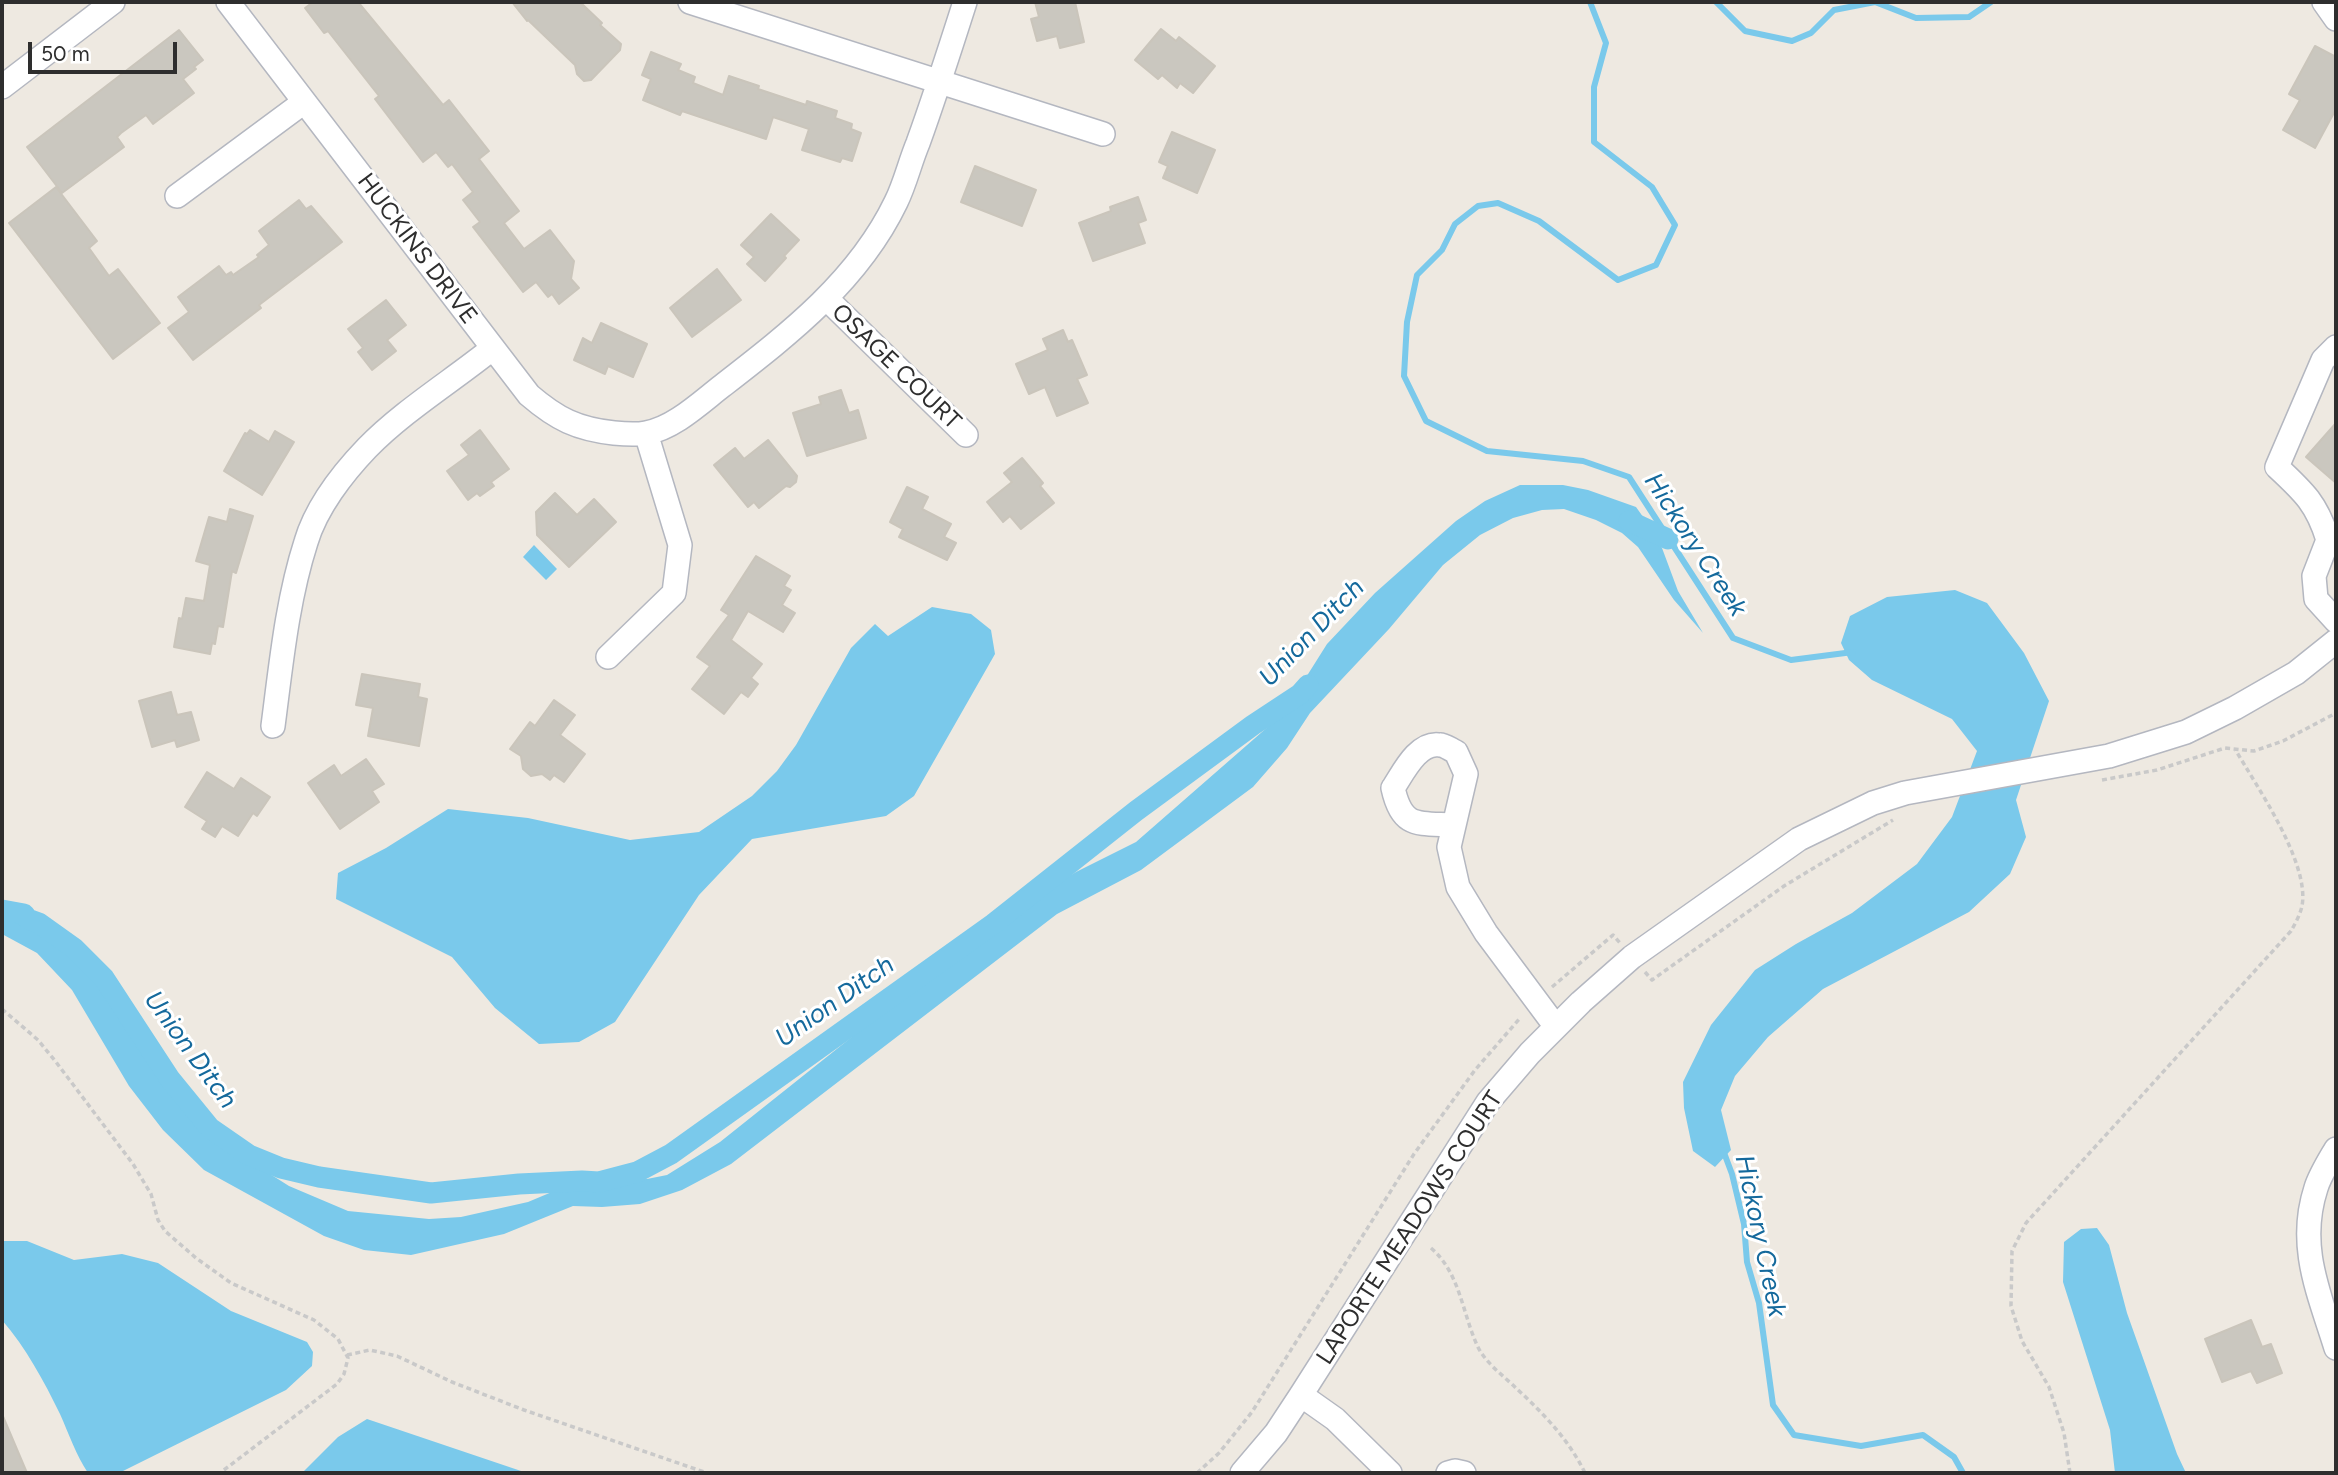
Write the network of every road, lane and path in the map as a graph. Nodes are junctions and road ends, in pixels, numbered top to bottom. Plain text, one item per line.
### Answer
1 (113, 2) edge
2 (228, 2) edge
3 (690, 2) edge
4 (965, 2) edge
5 (2324, 2) edge
6 (2336, 19) edge
7 (940, 81) junction
8 (2, 87) edge
9 (304, 102) junction
10 (1103, 134) dead end
11 (177, 196) dead end
12 (827, 299) junction
13 (2336, 347) edge
14 (493, 348) junction
15 (646, 433) junction
16 (966, 435) dead end
17 (2336, 621) edge
18 (2336, 640) edge
19 (608, 657) dead end
20 (2336, 713) edge
21 (273, 726) dead end
22 (2235, 750) junction
23 (2097, 781) dead end
24 (1454, 825) dead end
25 (2, 1009) edge
26 (1556, 1027) junction
27 (2336, 1149) edge
28 (1431, 1248) dead end
29 (2336, 1348) edge
30 (347, 1354) junction
31 (1301, 1395) junction
32 (220, 1473) edge
33 (707, 1473) edge
34 (1242, 1473) edge
35 (1390, 1473) edge
36 (1448, 1473) edge
37 (1464, 1473) edge
38 (1585, 1473) edge
39 (2070, 1473) edge

1 - 8 street
2 - 9 street, HUCKINS DRIVE
3 - 7 street
4 - 7 street
5 - 6 street
7 - 10 street
7 - 12 street
9 - 11 street
9 - 14 street, HUCKINS DRIVE
12 - 15 street
12 - 16 street, OSAGE COURT
13 - 17 street
14 - 15 street, HUCKINS DRIVE
14 - 21 street
15 - 19 street
18 - 26 street, LAPORTE MEADOWS COURT
20 - 22 path
22 - 23 path
22 - 39 path
24 - 26 street
25 - 30 path
26 - 31 street, LAPORTE MEADOWS COURT
27 - 29 street
28 - 38 path
30 - 32 path
30 - 33 path
31 - 34 street, LAPORTE MEADOWS COURT
31 - 35 street
36 - 37 street

